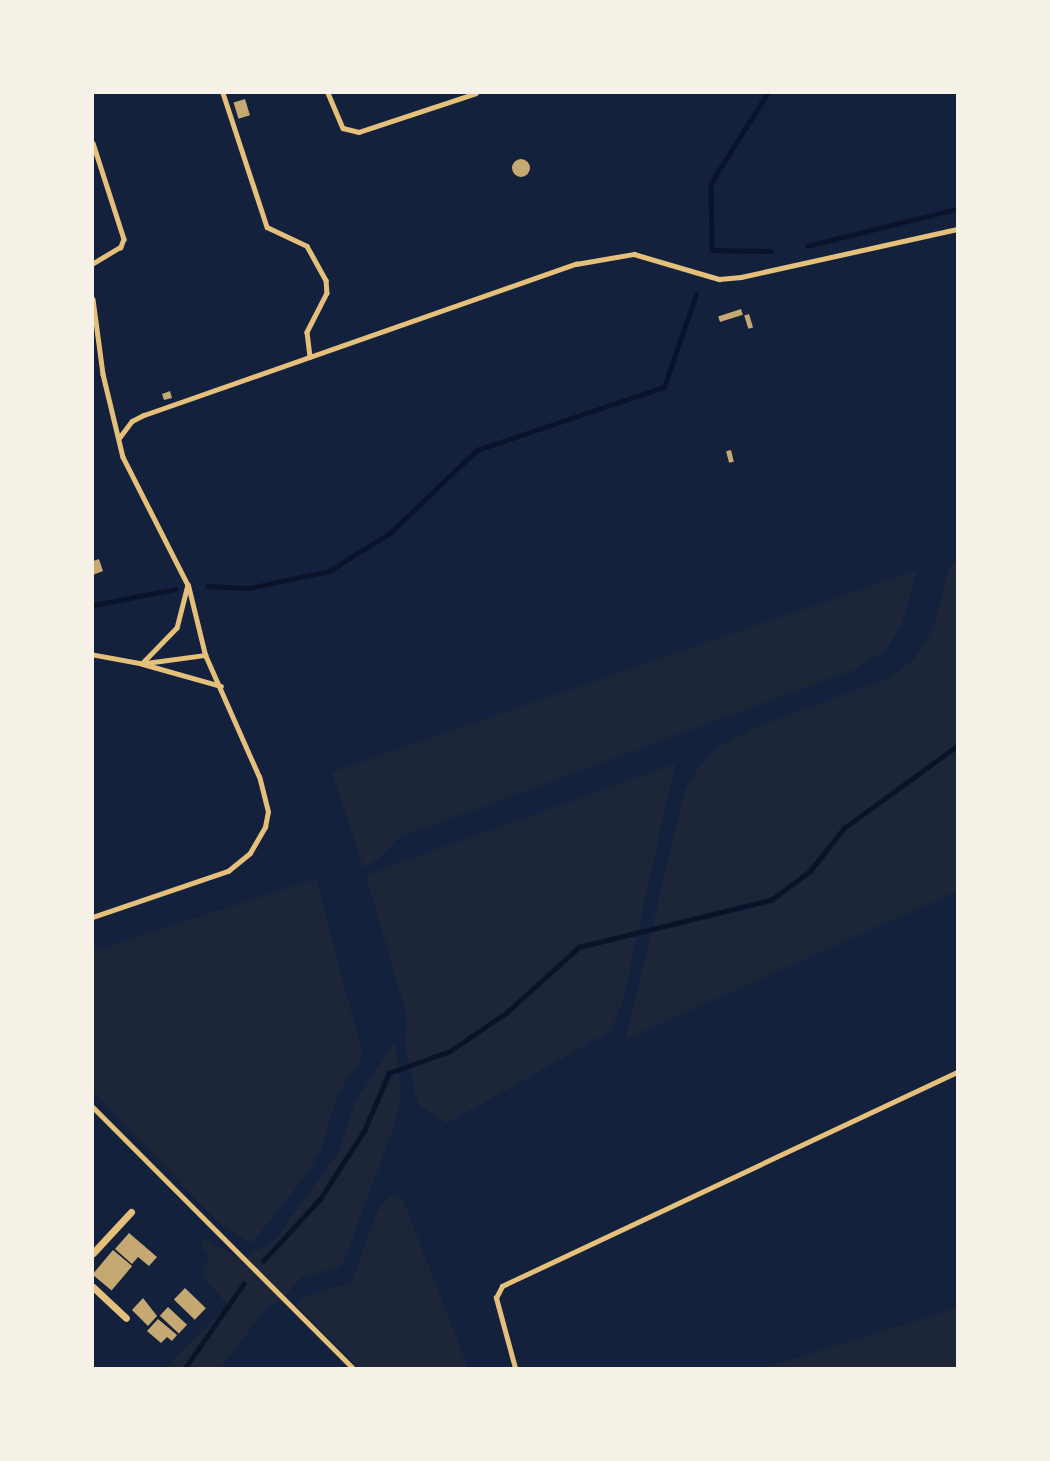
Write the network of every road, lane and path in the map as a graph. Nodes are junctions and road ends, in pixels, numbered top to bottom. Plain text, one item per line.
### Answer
1 (223, 93) edge
2 (328, 93) edge
3 (476, 93) edge
4 (93, 143) edge
5 (957, 229) edge
6 (93, 264) edge
7 (93, 299) edge
8 (310, 357) junction
9 (119, 438) junction
10 (187, 585) junction
11 (93, 655) edge
12 (205, 655) junction
13 (142, 664) junction
14 (220, 687) junction
15 (93, 917) edge
16 (957, 1072) edge
17 (93, 1107) edge
18 (131, 1212) dead end
19 (93, 1253) edge
20 (93, 1287) edge
21 (126, 1318) dead end
22 (354, 1368) edge
23 (515, 1368) edge

1 - 8 lane
2 - 3 lane
4 - 6 lane
5 - 8 lane
7 - 9 lane
8 - 9 lane
9 - 10 lane
10 - 12 lane
10 - 13 lane
11 - 13 lane
12 - 13 lane
12 - 14 lane
13 - 14 lane
14 - 15 lane
16 - 23 lane
17 - 22 lane
18 - 19 street
20 - 21 street

